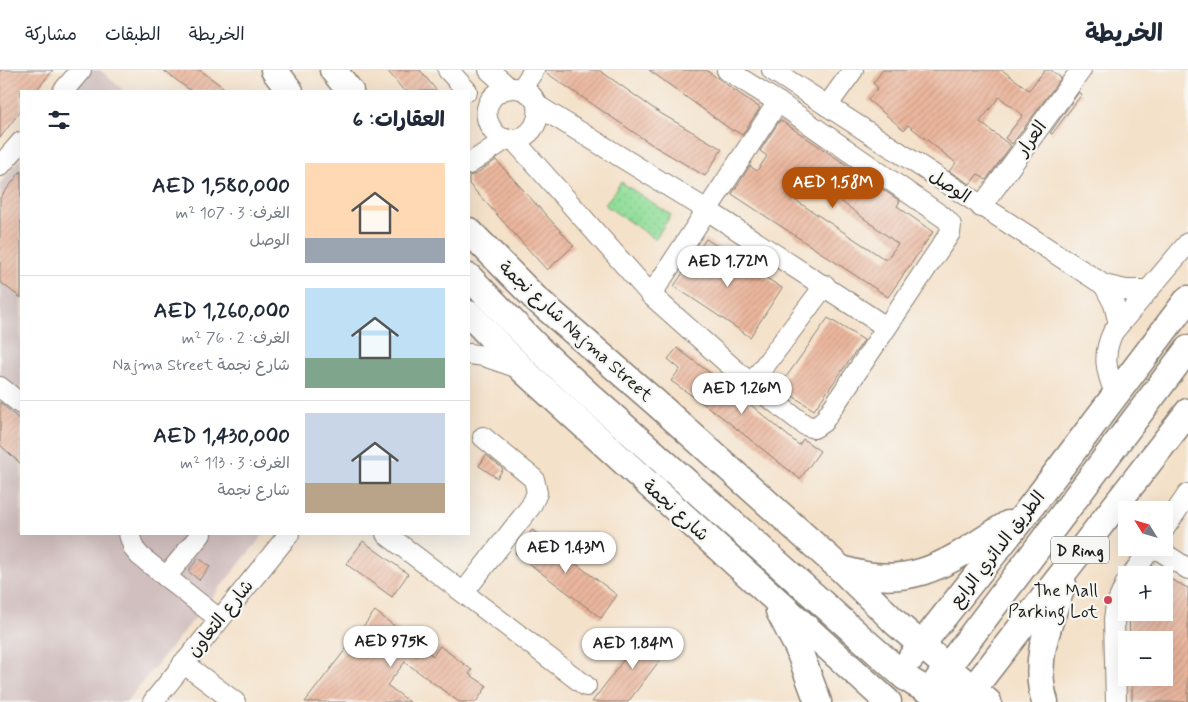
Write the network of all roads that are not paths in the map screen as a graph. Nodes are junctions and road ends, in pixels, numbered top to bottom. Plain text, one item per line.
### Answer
1 (81, 70) edge
2 (274, 70) edge
3 (333, 70) edge
4 (448, 70) edge
5 (490, 70) edge
6 (534, 70) edge
7 (727, 70) edge
8 (772, 70) edge
9 (853, 70) edge
10 (1081, 70) edge
11 (515, 88) junction
12 (64, 90) edge
13 (289, 90) edge
14 (349, 90) edge
15 (466, 90) edge
16 (470, 94) edge
17 (778, 102) junction
18 (538, 106) junction
19 (826, 106) junction
20 (487, 113) junction
21 (504, 136) junction
22 (20, 143) edge
23 (470, 149) edge
24 (470, 163) edge
25 (0, 166) edge
26 (981, 206) junction
27 (707, 210) junction
28 (470, 231) edge
29 (1188, 242) edge
30 (470, 278) edge
31 (825, 285) junction
32 (1104, 285) junction
33 (1148, 290) junction
34 (651, 295) junction
35 (1188, 299) edge
36 (470, 315) edge
37 (1119, 324) junction
38 (886, 326) junction
39 (1188, 349) edge
40 (470, 354) edge
41 (524, 370) junction
42 (752, 384) junction
43 (0, 387) edge
44 (1115, 393) junction
45 (20, 403) edge
46 (1188, 412) edge
47 (483, 436) dead end
48 (1186, 502) edge
49 (1026, 513) junction
50 (1173, 518) edge
51 (128, 535) edge
52 (200, 535) edge
53 (288, 535) edge
54 (387, 535) edge
55 (1168, 556) edge
56 (1072, 560) junction
57 (841, 569) junction
58 (1188, 569) edge
59 (166, 577) junction
60 (464, 592) junction
61 (771, 597) junction
62 (1118, 602) edge
63 (219, 619) junction
64 (922, 645) junction
65 (183, 663) junction
66 (947, 666) junction
67 (900, 672) junction
68 (586, 686) dead end
69 (929, 697) edge
70 (974, 698) edge
71 (882, 700) edge
72 (153, 702) edge
73 (234, 702) edge
74 (818, 702) edge
75 (1045, 702) edge
76 (1116, 702) edge

1 - 12 street
2 - 13 main road
3 - 14 main road
4 - 15 street
5 - 11 street
6 - 11 street
7 - 17 street
8 - 19 street, الوصل
9 - 19 street
10 - 26 street, العرار
11 - 18 street
11 - 20 street
16 - 20 street
17 - 27 street
17 - 38 street
18 - 21 street
18 - 27 street
19 - 26 street, الوصل
20 - 21 street
21 - 23 street
21 - 24 street
21 - 34 street
22 - 25 street
26 - 32 street, الوصل
27 - 31 street
27 - 34 street
28 - 57 main road, شارع نجمة Najma Street
29 - 33 street
30 - 67 main road
31 - 38 street
31 - 42 street
32 - 33 street, الوصل
32 - 37 street
33 - 37 street
34 - 42 street
35 - 44 main road, الطريق الدائري الرابع
36 - 41 main road, شارع نجمة
37 - 44 street
38 - 42 street
39 - 66 main road
40 - 41 street
41 - 61 main road, شارع نجمة
43 - 45 street
44 - 49 main road, الطريق الدائري الرابع
46 - 56 main road, D Ring
47 - 60 street
48 - 50 street
49 - 57 main road
49 - 64 main road, الطريق الدائري الرابع
51 - 59 street
52 - 59 street
53 - 63 street, شارع التعاون
54 - 60 street
55 - 58 street
56 - 70 main road, D Ring
56 - 75 main road
57 - 64 main road
59 - 63 street
60 - 68 street
61 - 71 main road, شارع نجمة
61 - 74 main road
62 - 76 street
63 - 65 street, شارع التعاون
64 - 66 main road
64 - 67 main road, الطريق الدائري الرابع
64 - 69 main road
65 - 72 street, شارع التعاون
65 - 73 street
66 - 69 main road
66 - 70 main road
67 - 69 main road
67 - 71 main road, الطريق الدائري الرابع
69 - 70 main road
69 - 71 main road

